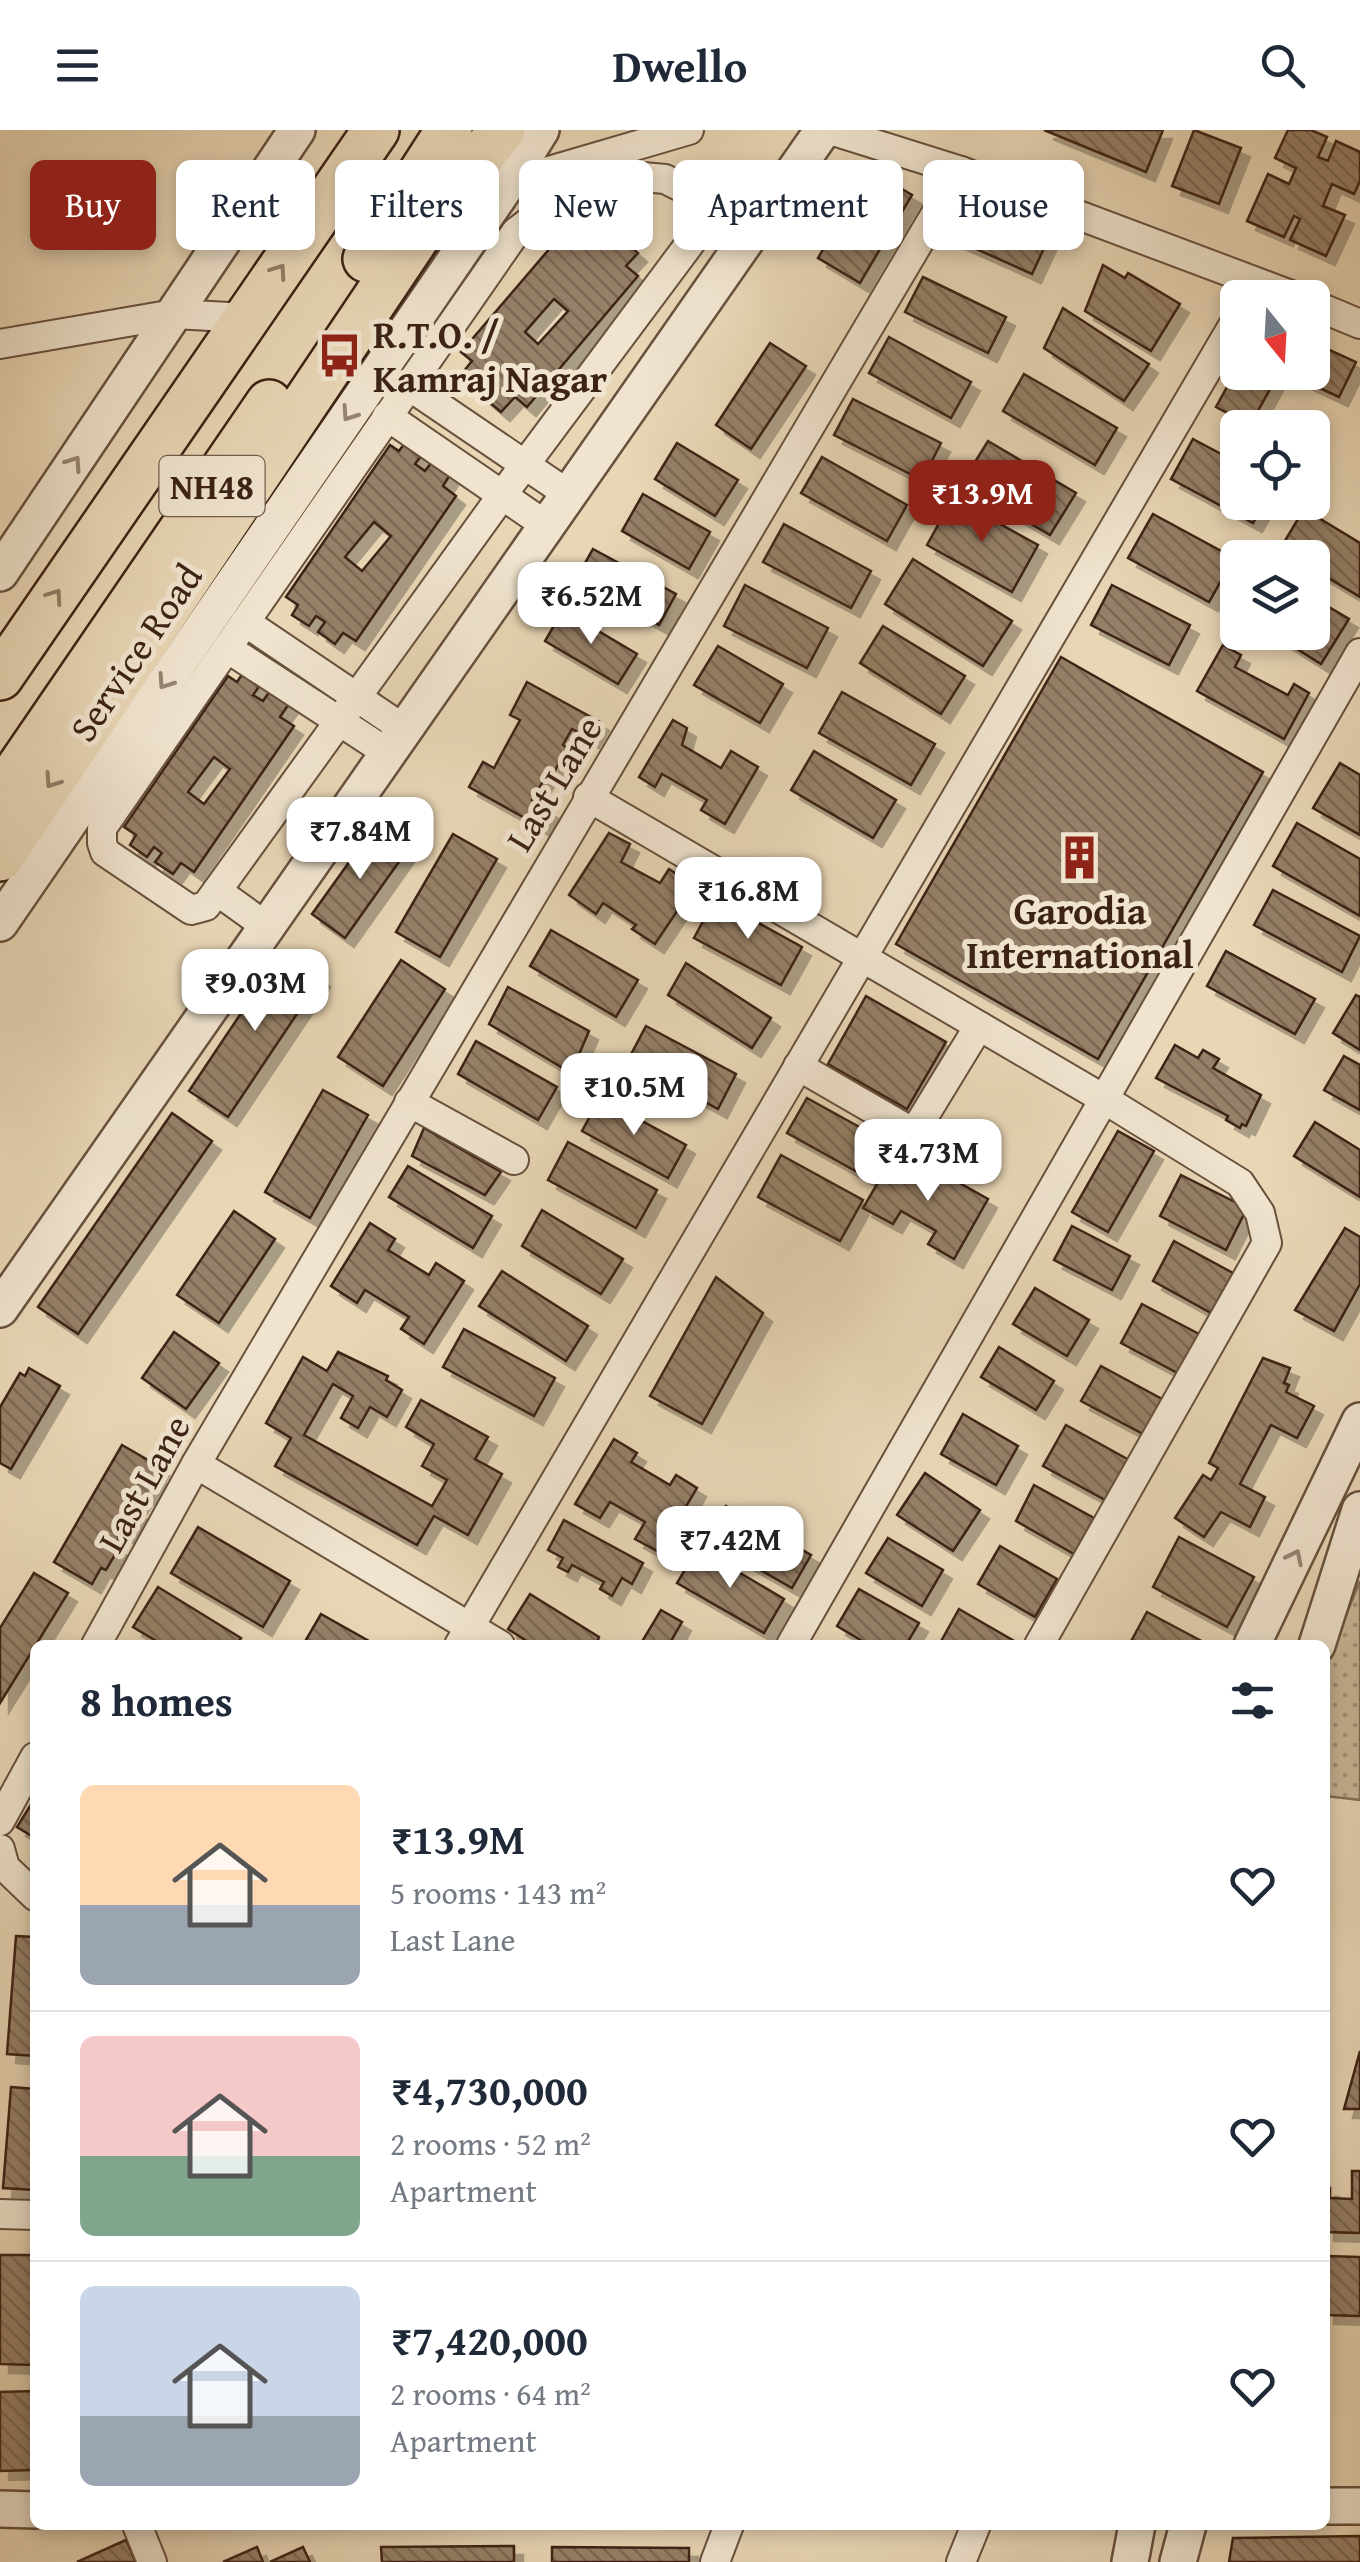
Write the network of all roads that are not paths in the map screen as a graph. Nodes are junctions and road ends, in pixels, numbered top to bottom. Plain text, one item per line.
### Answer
1 (297, 130) edge
2 (449, 130) edge
3 (460, 130) edge
4 (502, 130) edge
5 (540, 130) edge
6 (689, 130) edge
7 (826, 130) edge
8 (373, 134) edge
9 (431, 160) edge
10 (435, 160) edge
11 (923, 160) edge
12 (508, 183) junction
13 (1084, 221) edge
14 (923, 236) edge
15 (371, 250) edge
16 (1231, 280) edge
17 (662, 281) junction
18 (698, 308) junction
19 (1330, 312) edge
20 (174, 314) junction
21 (247, 318) junction
22 (1360, 324) edge
23 (0, 344) edge
24 (1220, 348) edge
25 (408, 386) junction
26 (387, 416) junction
27 (524, 465) junction
28 (503, 494) junction
29 (568, 494) junction
30 (546, 526) junction
31 (0, 573) edge
32 (245, 622) junction
33 (227, 648) junction
34 (1360, 653) edge
35 (0, 677) edge
36 (356, 698) junction
37 (339, 722) junction
38 (396, 741) junction
39 (0, 796) edge
40 (588, 798) junction
41 (0, 858) edge
42 (217, 891) junction
43 (0, 923) edge
44 (267, 926) junction
45 (862, 958) junction
46 (978, 1026) junction
47 (798, 1066) junction
48 (1104, 1099) junction
49 (409, 1102) junction
50 (514, 1160) dead end
51 (0, 1309) edge
52 (1360, 1421) edge
53 (196, 1464) junction
54 (1358, 1525) edge
55 (464, 1636) edge
56 (99, 1640) edge
57 (793, 1640) edge
58 (1043, 1640) edge
59 (1254, 1640) edge
60 (1319, 1640) edge
61 (30, 1766) edge
62 (0, 1821) edge
63 (0, 1849) edge
64 (30, 1891) edge
65 (0, 2214) edge
66 (30, 2215) edge
67 (1330, 2506) edge
68 (1360, 2506) edge
69 (0, 2509) edge
70 (30, 2510) edge
71 (140, 2530) edge
72 (727, 2530) edge
73 (974, 2530) edge
74 (1135, 2530) edge
75 (1187, 2530) edge
76 (152, 2562) edge
77 (714, 2562) edge
78 (961, 2562) edge
79 (1130, 2562) edge
80 (1178, 2562) edge

1 - 20 street
2 - 9 highway, NH48
3 - 10 highway
4 -> 41 highway
5 - 12 street, Service Road
6 - 12 street
7 - 11 street
7 - 18 street
21 -> 8 highway, NH48
12 -> 43 street, Service Road
13 - 16 street
14 - 40 street, Last Lane
15 - 39 highway, NH48
17 - 18 street
17 - 25 street
17 - 27 street
18 - 29 street
19 - 22 street
20 - 21 street
20 - 23 street
31 -> 20 street
35 -> 21 highway, NH48
24 - 45 street
25 - 26 street
25 - 27 street
26 - 28 street
26 - 32 street
27 - 28 street
27 - 29 street
28 - 30 street
28 - 36 street
29 - 30 street
30 - 38 street
32 - 33 street
32 - 36 street
33 - 37 street
33 - 42 street
34 - 48 street
36 - 37 street
36 - 38 street
37 - 38 street
37 - 42 street
38 - 44 street
40 - 45 street
40 - 49 street, Last Lane
42 - 44 street
44 - 51 street
45 - 46 street
45 - 47 street
46 - 47 street
46 - 48 street
47 - 55 street
48 - 57 street
48 - 58 street
49 - 50 street
49 - 53 street, Last Lane
59 -> 52 street
53 - 55 street
53 - 56 street, Last Lane
54 - 60 street
61 - 62 street
63 - 64 street
65 - 66 street
67 - 68 street
69 - 70 street
71 - 76 street
72 - 77 street
73 - 78 street
74 - 79 street
75 - 80 street

